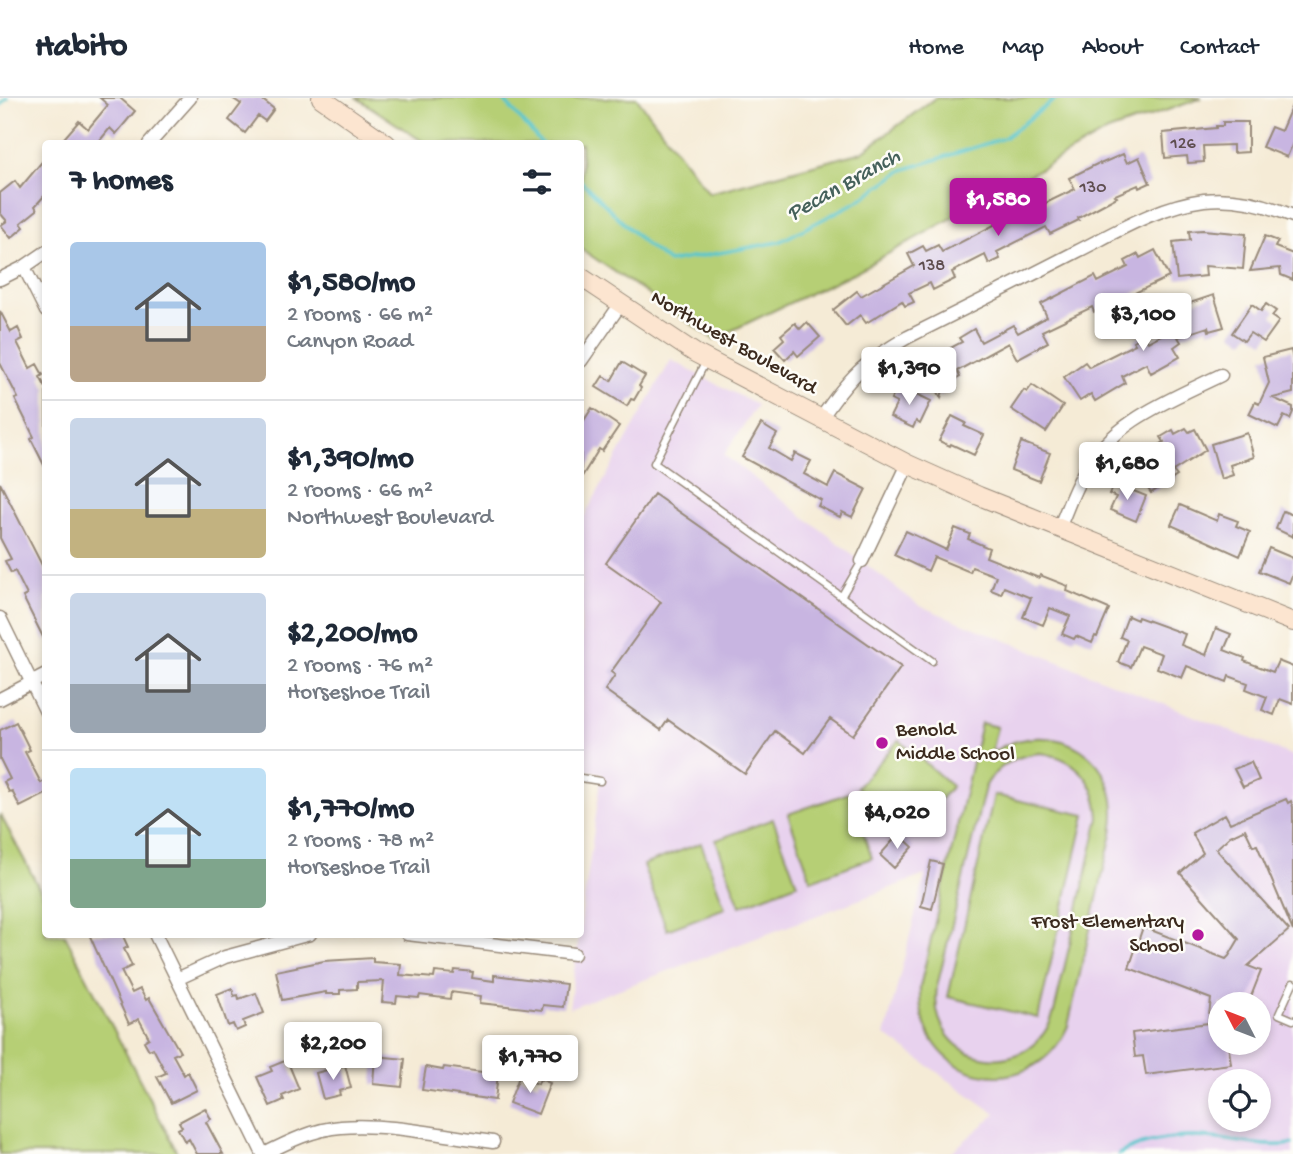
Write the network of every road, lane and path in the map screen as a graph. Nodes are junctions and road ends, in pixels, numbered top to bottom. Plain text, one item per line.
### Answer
1 (190, 98) edge
2 (321, 98) edge
3 (153, 140) edge
4 (378, 140) edge
5 (1293, 216) edge
6 (42, 255) edge
7 (24, 267) junction
8 (0, 279) edge
9 (584, 279) edge
10 (42, 303) edge
11 (620, 305) junction
12 (584, 357) edge
13 (707, 360) junction
14 (1221, 375) dead end
15 (820, 419) junction
16 (908, 464) junction
17 (1059, 528) junction
18 (862, 561) joint
19 (841, 597) junction
20 (0, 618) edge
21 (1293, 622) edge
22 (932, 661) dead end
23 (42, 678) edge
24 (32, 682) junction
25 (0, 699) edge
26 (42, 703) edge
27 (584, 778) edge
28 (600, 780) dead end
29 (157, 938) edge
30 (295, 938) edge
31 (440, 938) edge
32 (574, 954) dead end
33 (177, 979) junction
34 (1293, 983) edge
35 (1293, 1020) edge
36 (493, 1142) dead end
37 (264, 1154) edge

1 - 3 street
2 - 4 street
5 - 15 street
6 - 7 street
7 - 8 street
7 - 10 street
9 - 11 street, Northwest Boulevard
11 - 12 street
11 - 13 street, Northwest Boulevard
13 - 15 street, Northwest Boulevard
13 - 19 lane
14 - 17 street
15 - 16 street, Northwest Boulevard
16 - 17 street, Northwest Boulevard
16 - 18 street
17 - 21 street, Northwest Boulevard
18 - 19 lane
19 - 22 lane
20 - 24 street
23 - 24 street
24 - 25 street
24 - 26 street
27 - 28 lane
29 - 33 street
30 - 33 street
31 - 32 street
33 - 37 street
34 - 35 lane
36 - 37 street

